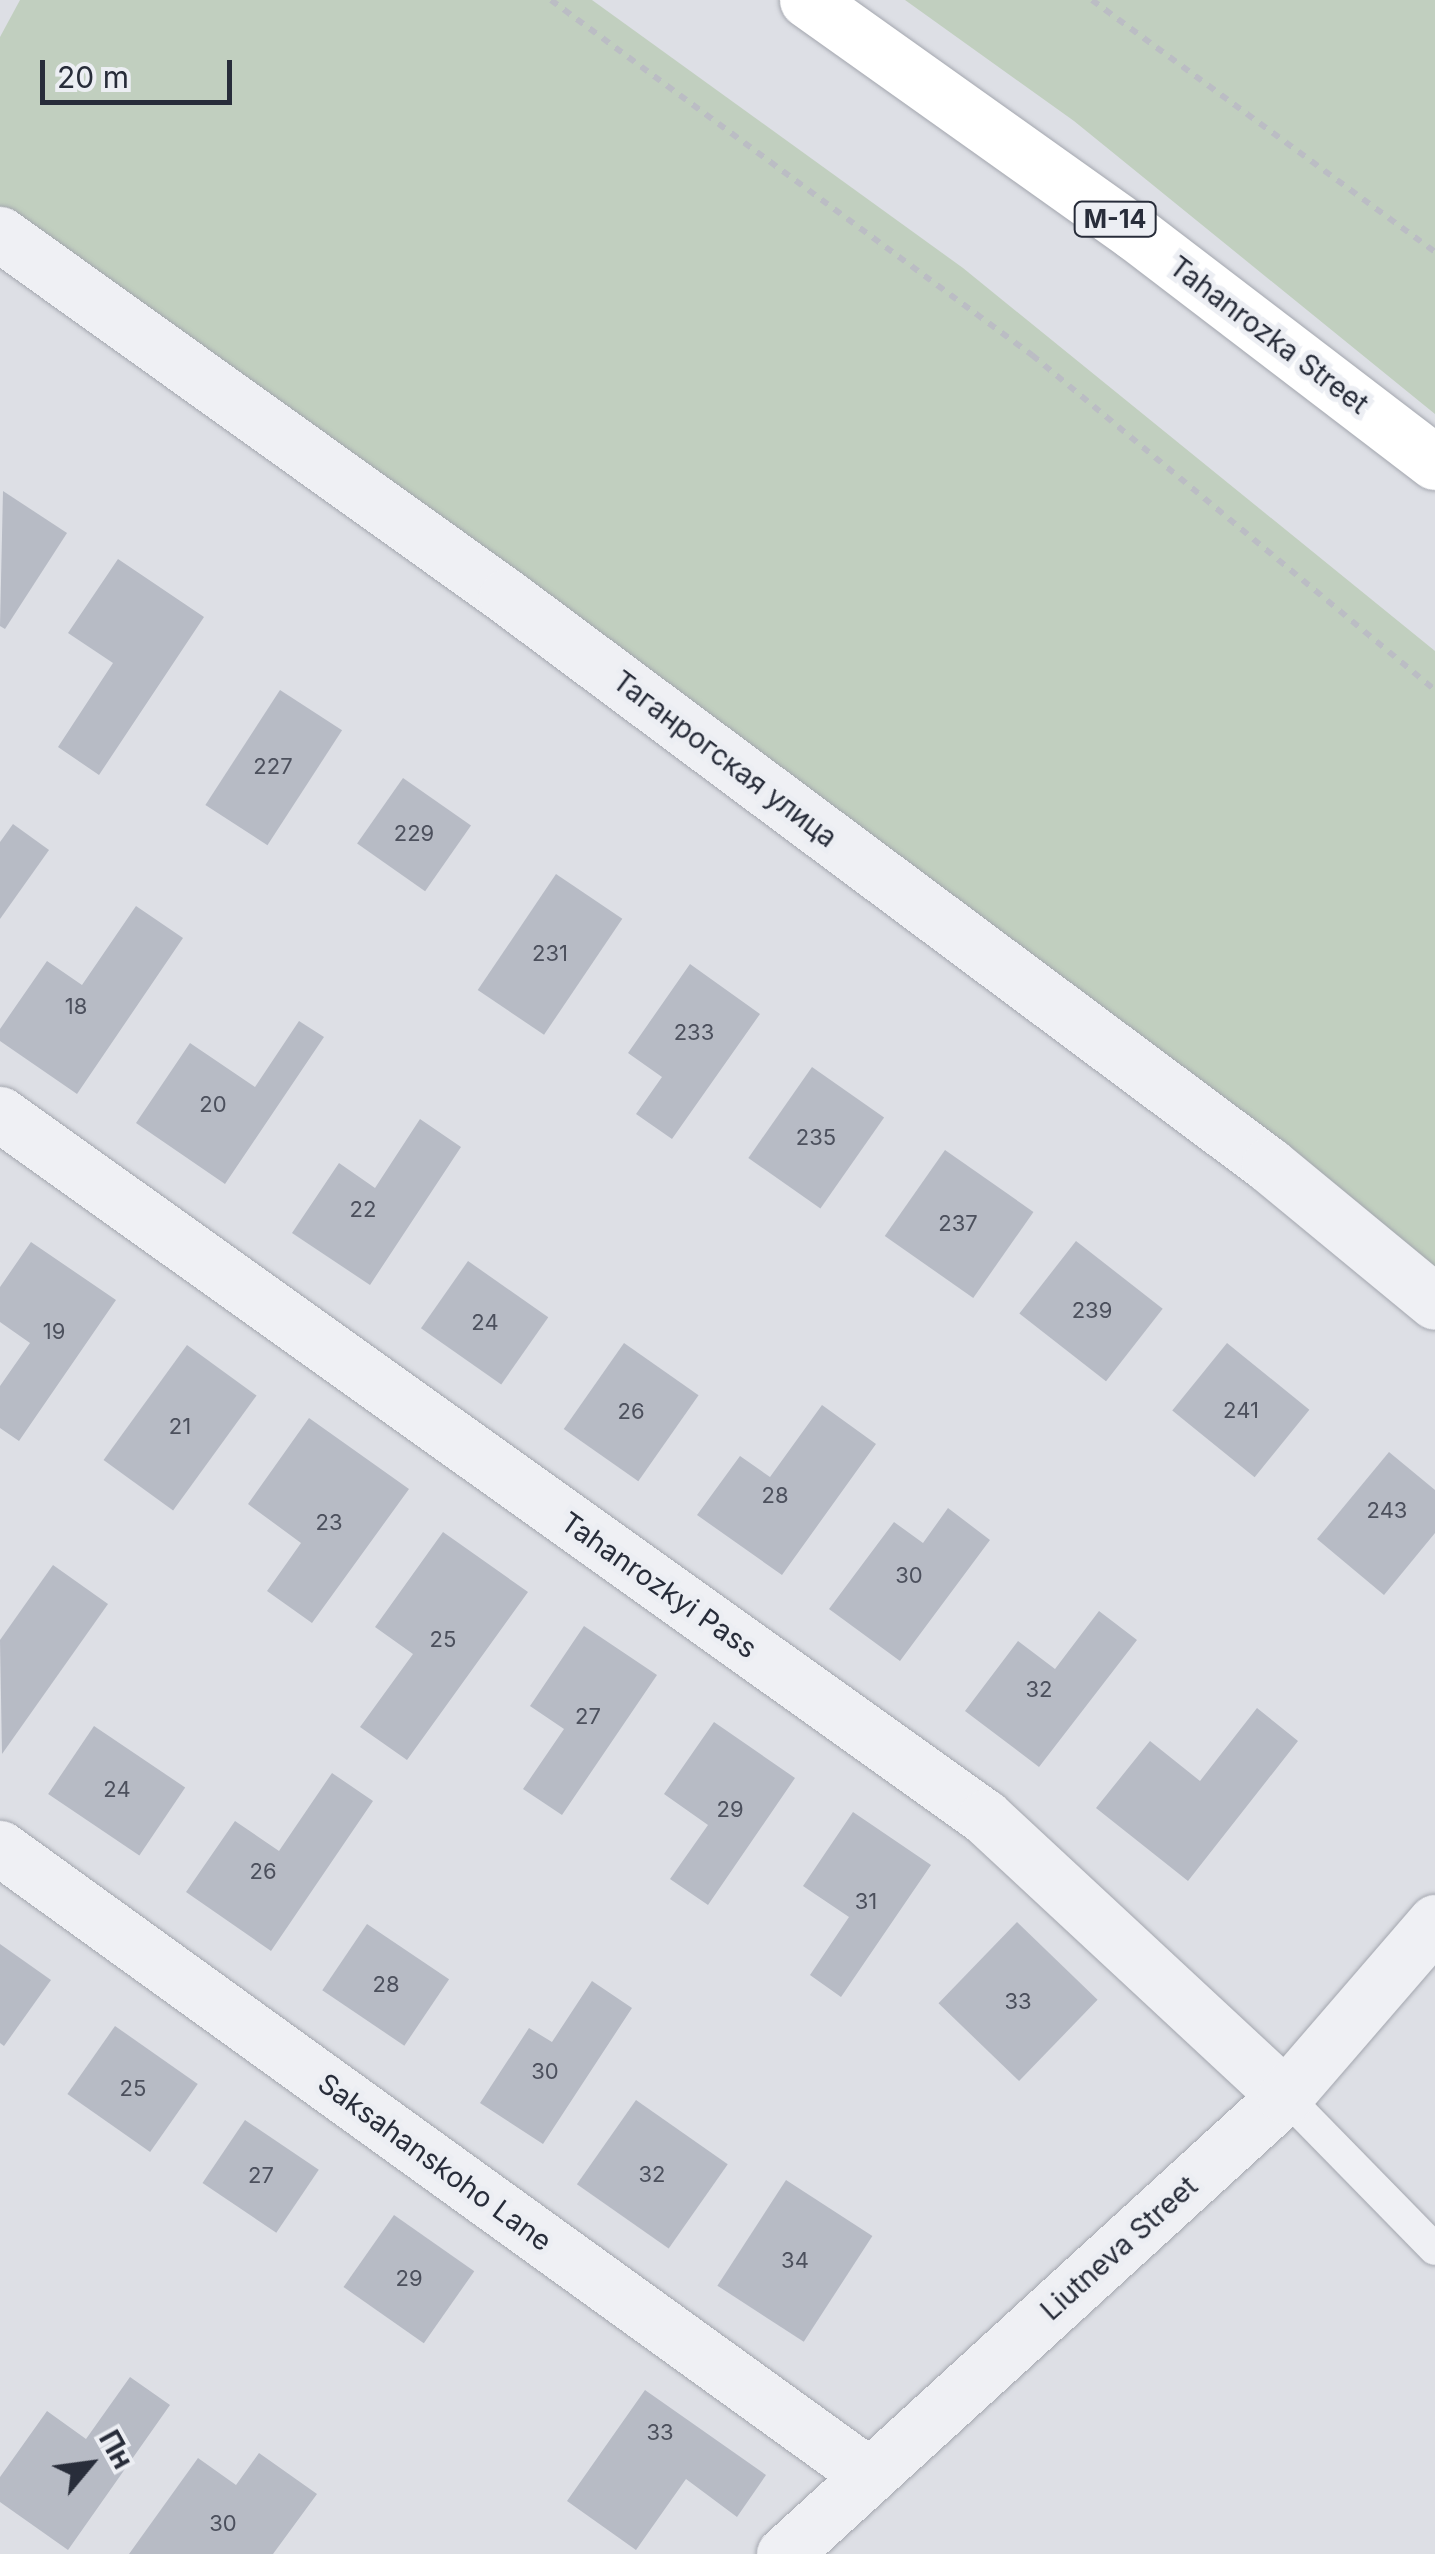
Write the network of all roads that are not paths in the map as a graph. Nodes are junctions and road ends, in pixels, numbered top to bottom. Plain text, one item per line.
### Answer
1 (807, 0) edge
2 (0, 234) edge
3 (1429, 444) edge
4 (0, 1114) edge
5 (1435, 1302) edge
6 (0, 1848) edge
7 (1435, 1922) edge
8 (1285, 2096) junction
9 (1435, 2249) edge
10 (870, 2475) junction
11 (784, 2554) edge

1 - 3 highway, Tahanrozka Street / М-14
2 - 5 street, Таганрогская улица
4 - 8 street, Tahanrozkyi Pass
6 - 10 street, Saksahanskoho Lane
7 - 8 street, Liutneva Street
8 - 9 lane
8 - 10 street, Liutneva Street
10 - 11 street, Liutneva Street

